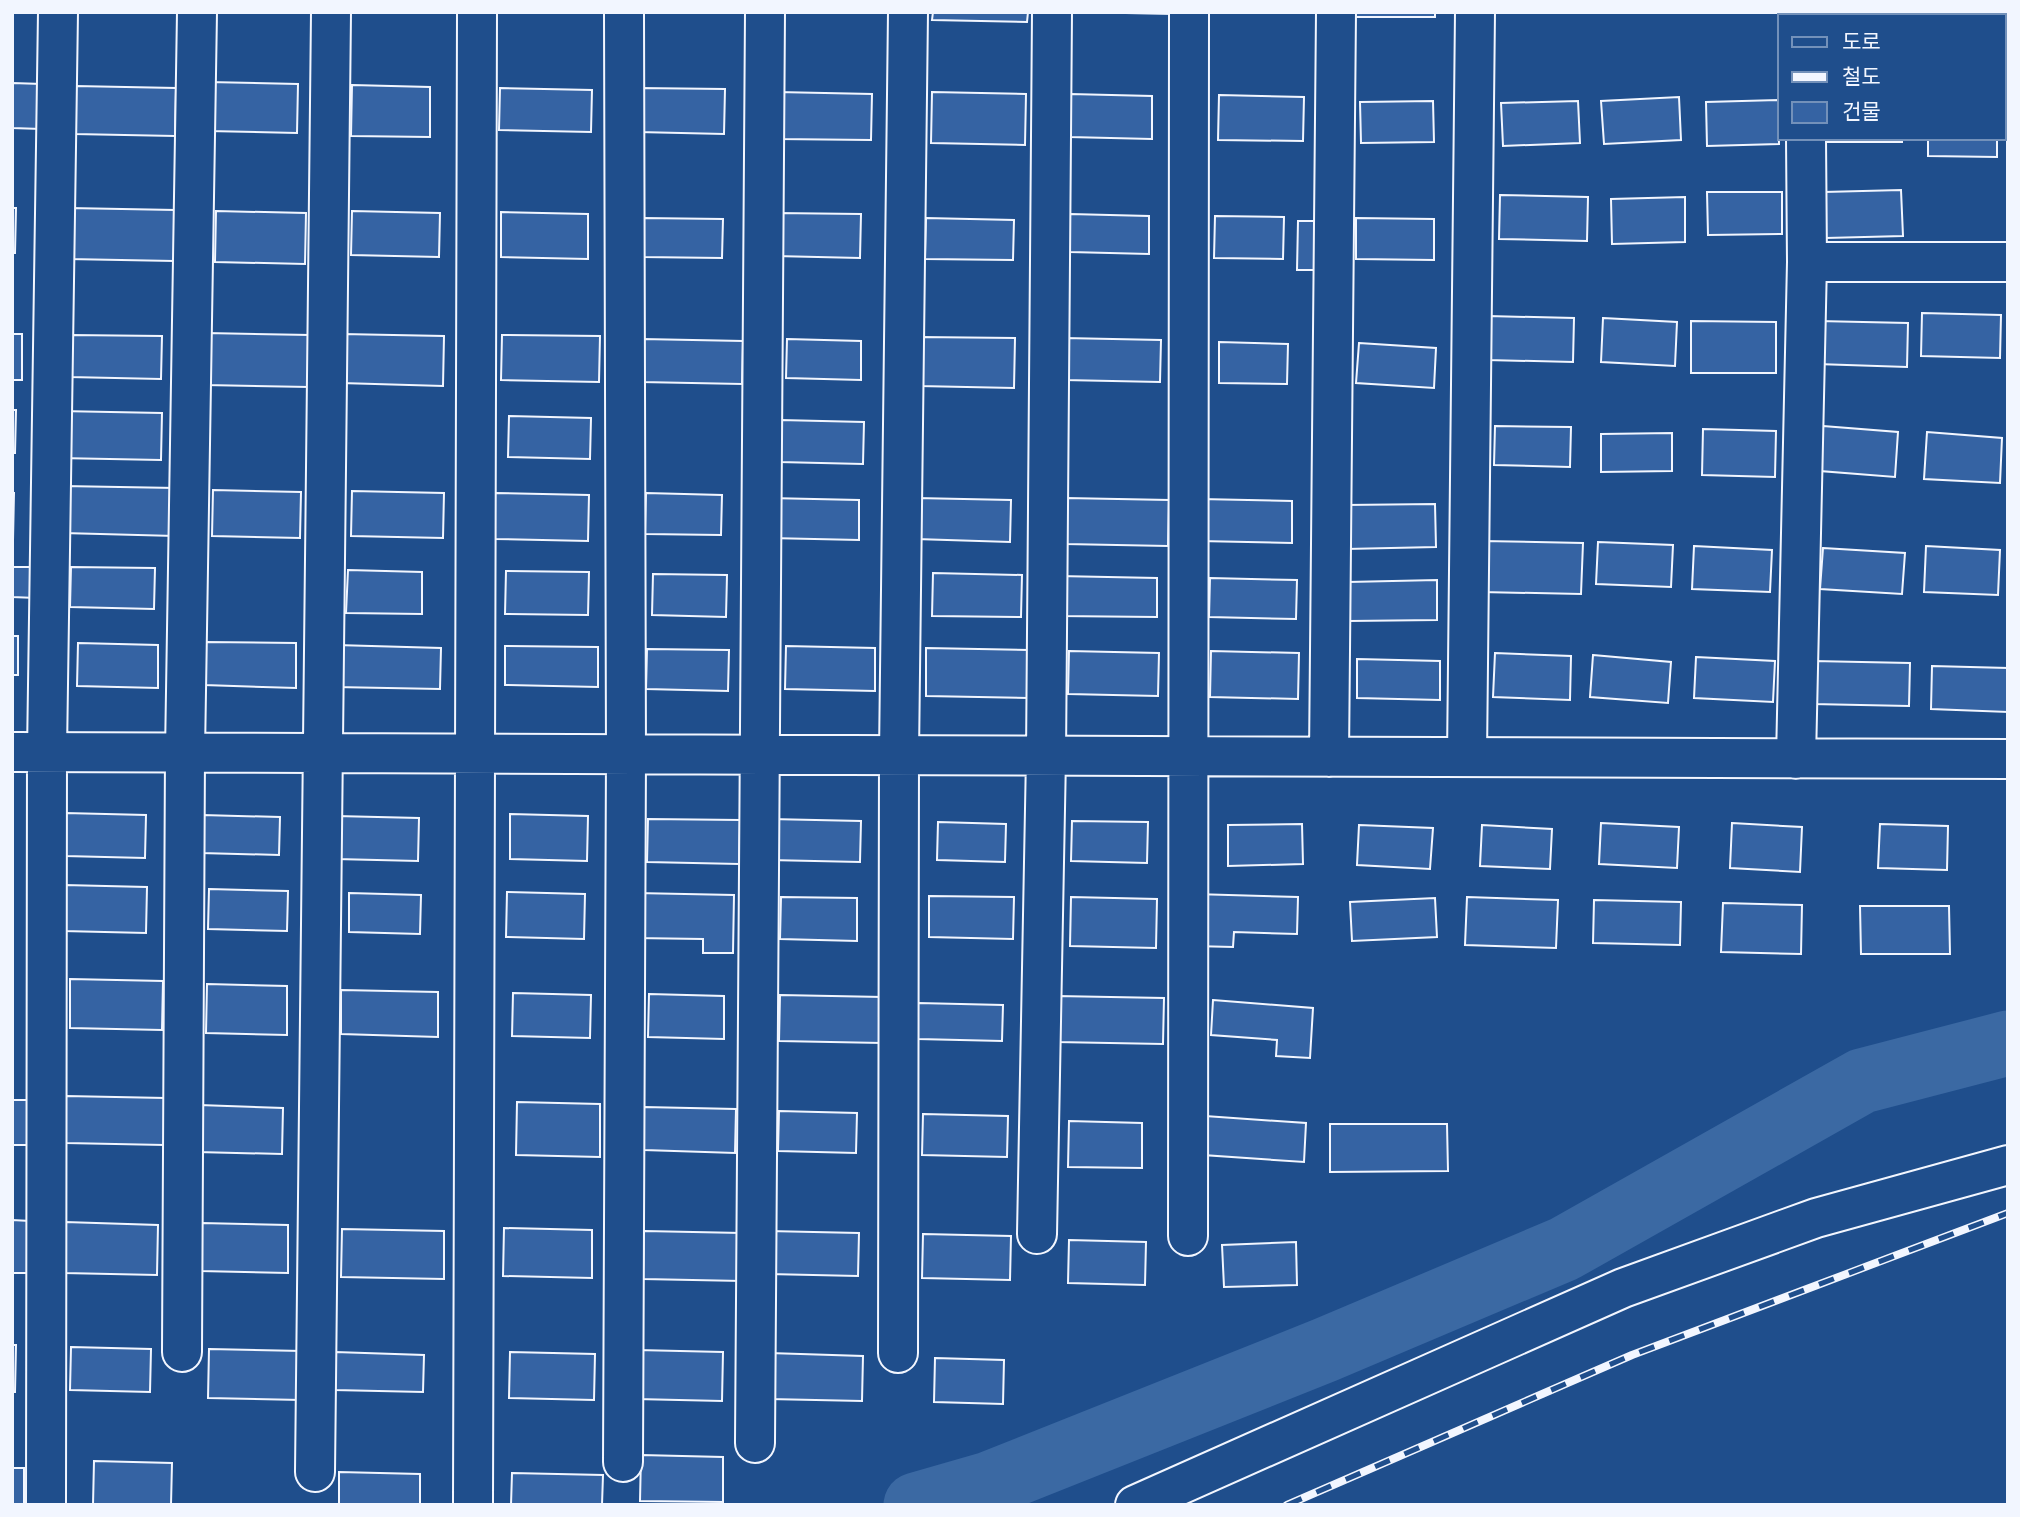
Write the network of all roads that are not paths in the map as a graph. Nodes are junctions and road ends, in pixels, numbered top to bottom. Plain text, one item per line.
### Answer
1 (58, 12) edge
2 (197, 12) edge
3 (331, 12) edge
4 (477, 12) edge
5 (624, 12) edge
6 (765, 12) edge
7 (908, 12) edge
8 (1052, 12) edge
9 (1189, 12) edge
10 (1336, 12) edge
11 (1475, 12) edge
12 (1806, 140) edge
13 (1807, 262) junction
14 (2008, 262) edge
15 (30, 752) edge
16 (185, 753) junction
17 (324, 753) junction
18 (475, 754) junction
19 (626, 755) junction
20 (761, 755) junction
21 (899, 755) junction
22 (1046, 756) junction
23 (1187, 757) junction
24 (1329, 757) junction
25 (1466, 757) junction
26 (1796, 759) junction
27 (2008, 760) edge
28 (2008, 1165) edge
29 (1037, 1234) dead end
30 (1188, 1236) dead end
31 (182, 1352) dead end
32 (898, 1353) dead end
33 (755, 1443) dead end
34 (624, 1462) dead end
35 (315, 1472) dead end
36 (46, 1505) edge
37 (473, 1505) edge
38 (1135, 1505) edge

1 - 15 street
2 - 16 street
3 - 17 street
4 - 18 street
5 - 19 street
6 - 20 street
7 - 21 street
8 - 22 street
9 - 23 street
10 - 24 street
11 - 25 street
12 - 13 street
13 - 14 street
13 - 26 street
15 - 16 street
15 - 36 street
16 - 17 street
16 - 31 street
17 - 18 street
17 - 35 street
18 - 19 street
18 - 37 street
19 - 20 street
19 - 34 street
20 - 21 street
20 - 33 street
21 - 22 street
21 - 32 street
22 - 23 street
22 - 29 street
23 - 24 street
23 - 30 street
24 - 25 street
25 - 26 street
26 - 27 street
28 - 38 street

